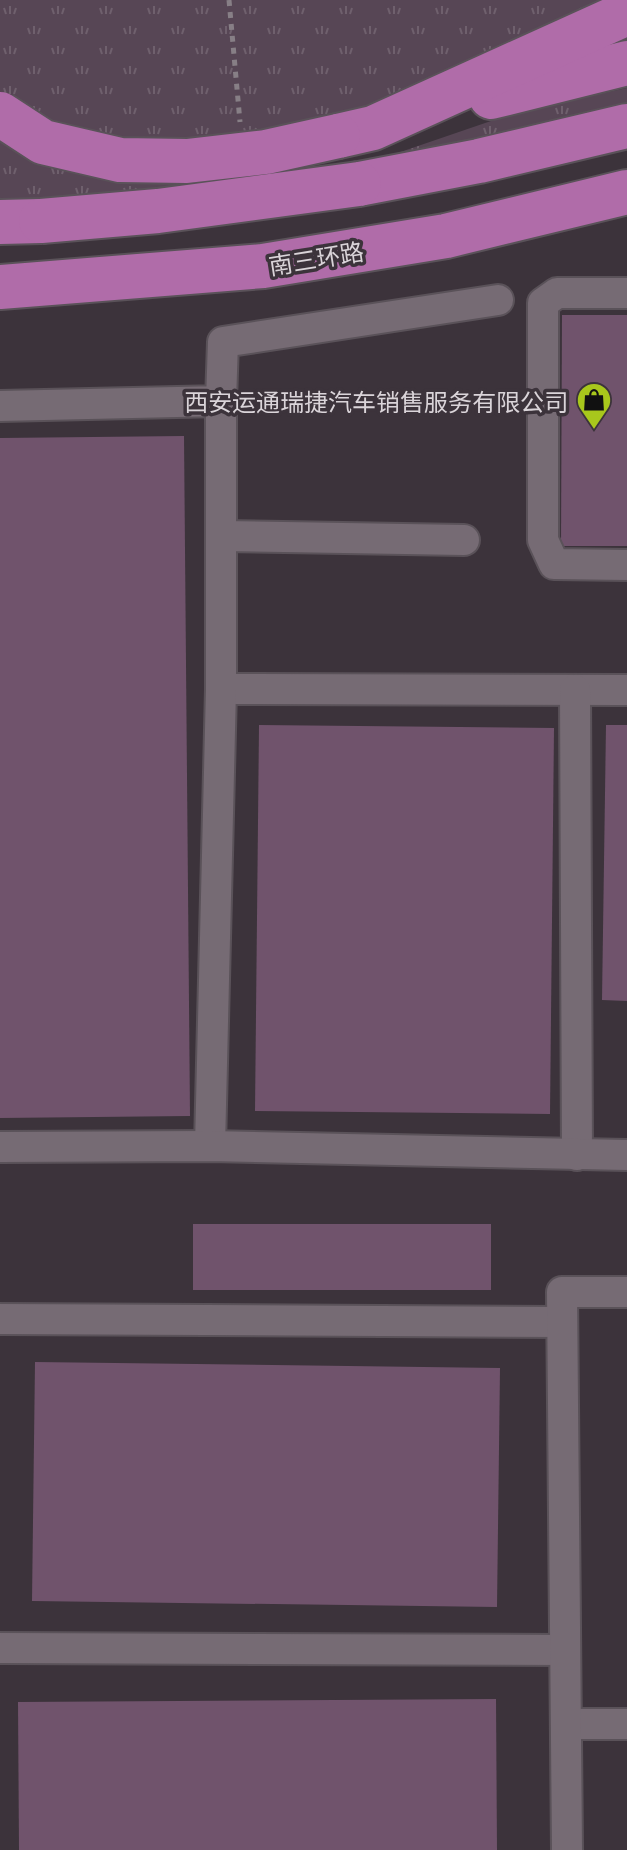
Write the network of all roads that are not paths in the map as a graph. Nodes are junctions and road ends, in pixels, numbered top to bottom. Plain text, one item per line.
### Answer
1 (627, 13) edge
2 (627, 63) edge
3 (0, 114) edge
4 (627, 126) edge
5 (356, 132) junction
6 (627, 192) edge
7 (20, 221) edge
8 (0, 287) edge
9 (627, 293) edge
10 (498, 300) dead end
11 (221, 401) junction
12 (0, 406) edge
13 (222, 536) junction
14 (464, 540) dead end
15 (627, 565) edge
16 (221, 689) junction
17 (575, 690) junction
18 (627, 690) edge
19 (210, 1146) junction
20 (0, 1147) edge
21 (577, 1155) junction
22 (627, 1155) edge
23 (627, 1292) edge
24 (0, 1319) edge
25 (562, 1322) junction
26 (0, 1648) edge
27 (565, 1650) junction
28 (567, 1724) junction
29 (627, 1724) edge
30 (567, 1850) edge

1 - 5 highway
2 - 5 highway
3 - 5 highway, bridge
4 - 7 highway, bridge
6 - 8 highway, 南三环路
9 - 15 street
10 - 11 street
11 - 12 street
11 - 13 street
13 - 14 street
13 - 16 street
16 - 17 street
16 - 19 street
17 - 18 street
17 - 21 street
19 - 20 street
19 - 21 street
21 - 22 street
23 - 25 street
24 - 25 street
25 - 27 street
26 - 27 street
27 - 28 street
28 - 29 street
28 - 30 street

